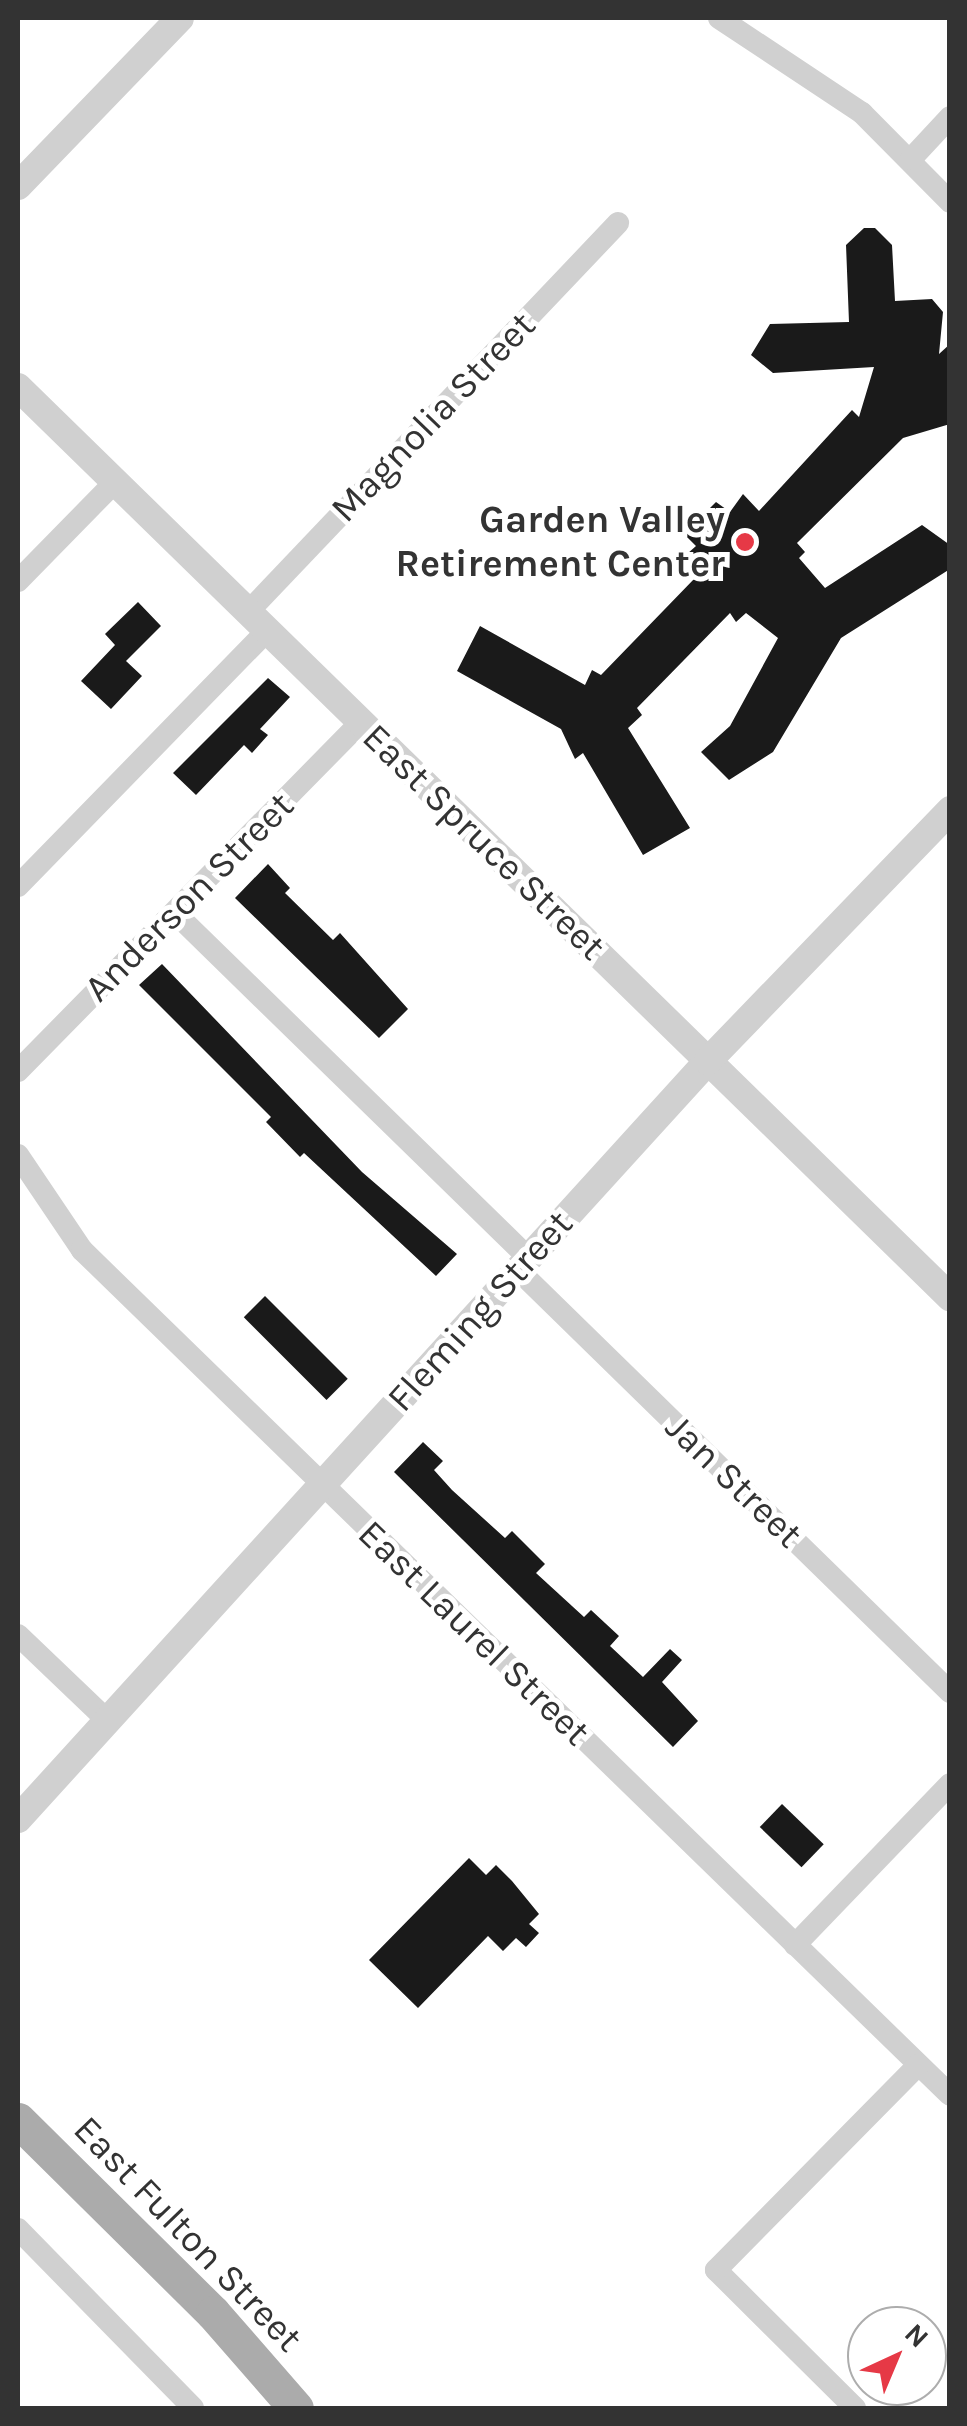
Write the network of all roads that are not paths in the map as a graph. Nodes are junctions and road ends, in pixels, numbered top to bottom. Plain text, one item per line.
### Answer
1 (180, 18) edge
2 (718, 18) edge
3 (950, 118) edge
4 (911, 159) junction
5 (18, 186) edge
6 (950, 202) edge
7 (618, 223) dead end
8 (18, 387) edge
9 (115, 482) junction
10 (18, 581) edge
11 (258, 621) junction
12 (361, 722) junction
13 (950, 810) edge
14 (18, 886) edge
15 (175, 914) junction
16 (708, 1061) junction
17 (18, 1072) edge
18 (18, 1155) edge
19 (524, 1264) junction
20 (950, 1297) edge
21 (321, 1486) junction
22 (18, 1635) edge
23 (950, 1692) edge
24 (108, 1720) junction
25 (950, 1784) edge
26 (18, 1819) edge
27 (795, 1945) junction
28 (918, 2065) junction
29 (950, 2095) edge
30 (18, 2120) edge
31 (18, 2229) edge
32 (193, 2408) edge
33 (296, 2408) edge
34 (855, 2408) edge

1 - 5 street
2 - 4 street
3 - 4 street
4 - 6 street
7 - 11 street, Magnolia Street
8 - 9 street, East Spruce Street
9 - 10 street
9 - 11 street, East Spruce Street
11 - 12 street, East Spruce Street
11 - 14 street, Magnolia Street
12 - 15 street, Anderson Street
12 - 16 street, East Spruce Street
13 - 16 street, Fleming Street
15 - 17 street, Anderson Street
15 - 19 street, Jan Street
16 - 19 street, Fleming Street
16 - 20 street, East Spruce Street
18 - 21 street, East Laurel Street
19 - 21 street, Fleming Street
19 - 23 street, Jan Street
21 - 24 street, Fleming Street
21 - 27 street, East Laurel Street
22 - 24 street
24 - 26 street, Fleming Street
25 - 27 street
27 - 28 street, East Laurel Street
28 - 29 street, East Laurel Street
28 - 34 street
30 - 33 main road, East Fulton Street
31 - 32 street

